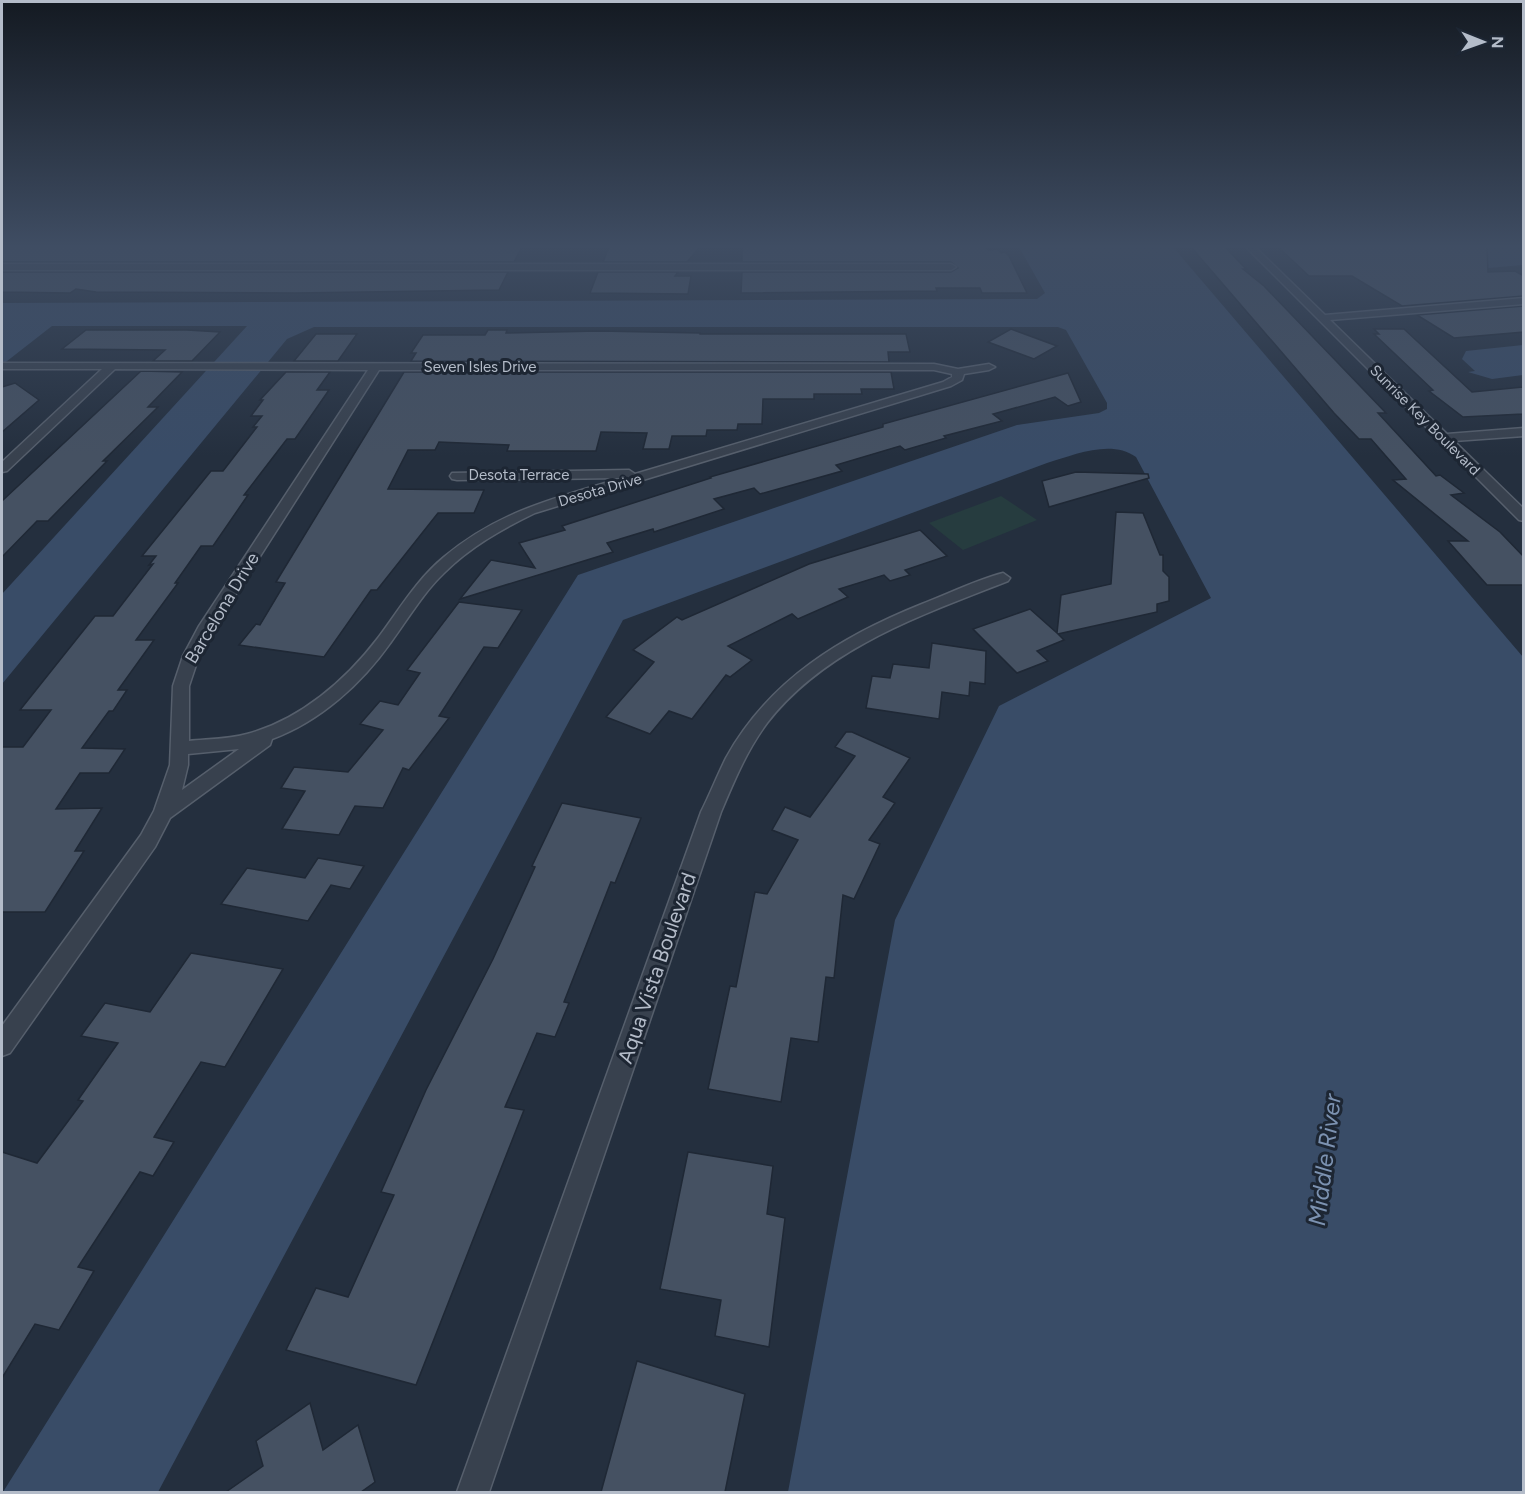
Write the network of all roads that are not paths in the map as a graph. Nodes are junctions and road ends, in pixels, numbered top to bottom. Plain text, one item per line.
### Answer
1 (1337, 317) edge
2 (1322, 318) joint
3 (6, 366) edge
4 (111, 367) junction
5 (375, 367) junction
6 (989, 367) dead end
7 (958, 372) junction
8 (1524, 432) edge
9 (1443, 438) junction
10 (2, 468) edge
11 (653, 474) junction
12 (457, 476) dead end
13 (1524, 517) edge
14 (1003, 578) dead end
15 (278, 729) junction
16 (180, 748) junction
17 (163, 813) junction
18 (2, 1045) edge
19 (473, 1492) edge

1 - 2 street
2 - 9 street, Sunrise Key Boulevard
3 - 4 street, Seven Isles Drive
4 - 5 street, Seven Isles Drive
4 - 10 street
5 - 7 street, Seven Isles Drive
5 - 16 street, Barcelona Drive
6 - 7 street, Desota Drive
7 - 11 street, Desota Drive
8 - 9 street
9 - 13 street, Sunrise Key Boulevard
11 - 12 street, Desota Terrace
11 - 15 street, Desota Drive
14 - 19 street, Aqua Vista Boulevard
15 - 16 street, Desota Drive
15 - 17 street, Desota Drive
16 - 17 street, Barcelona Drive
17 - 18 street, Barcelona Drive

